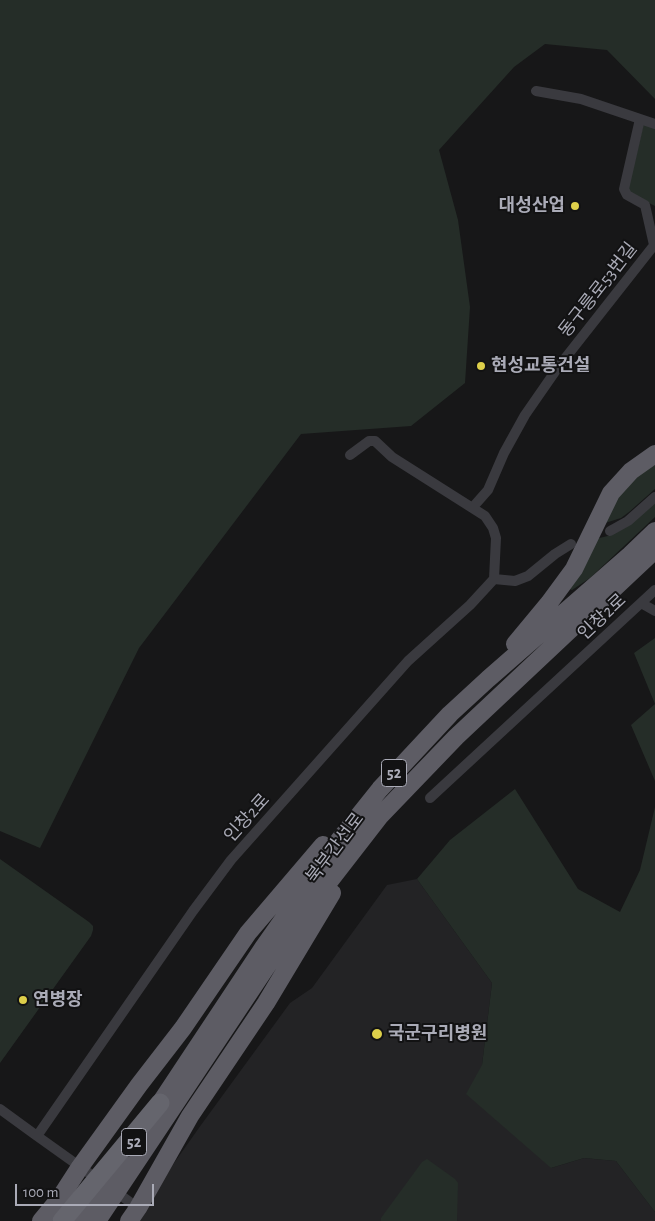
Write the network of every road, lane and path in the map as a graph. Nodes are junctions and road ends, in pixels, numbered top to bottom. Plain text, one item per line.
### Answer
1 (536, 91) dead end
2 (640, 119) junction
3 (655, 124) edge
4 (645, 205) junction
5 (655, 209) edge
6 (655, 245) edge
7 (655, 454) edge
8 (350, 456) dead end
9 (655, 497) edge
10 (473, 508) junction
11 (610, 530) dead end
12 (655, 531) edge
13 (572, 544) dead end
14 (655, 552) edge
15 (494, 579) junction
16 (655, 590) edge
17 (641, 603) junction
18 (655, 611) edge
19 (488, 679) junction
20 (380, 789) junction
21 (430, 798) dead end
22 (380, 816) junction
23 (160, 1103) junction
24 (0, 1109) edge
25 (37, 1136) junction
26 (83, 1169) junction
27 (132, 1210) edge
28 (41, 1221) edge
29 (62, 1221) edge
30 (81, 1221) edge
31 (97, 1221) edge

1 - 2 street
2 - 3 street
2 - 4 street
4 - 5 street
4 - 6 street, 동구릉로53번길
6 - 10 street, 동구릉로53번길
7 - 19 highway
8 - 10 street
9 - 11 street
10 - 15 street
12 - 19 highway, 북부간선로 / 52
13 - 15 street
14 - 22 highway, 북부간선로 / 52
15 - 25 street, 인창2로
16 - 17 street, 인창2로
17 - 18 street, 인창2로
17 - 21 street, 인창2로
19 - 20 highway, 북부간선로 / 52
20 - 23 highway, 북부간선로 / 52
20 - 26 highway
22 - 27 highway
22 - 31 highway, 북부간선로 / 52
23 - 29 highway
23 - 30 highway, 북부간선로 / 52
24 - 25 street
25 - 26 street
26 - 27 street
26 - 28 highway

